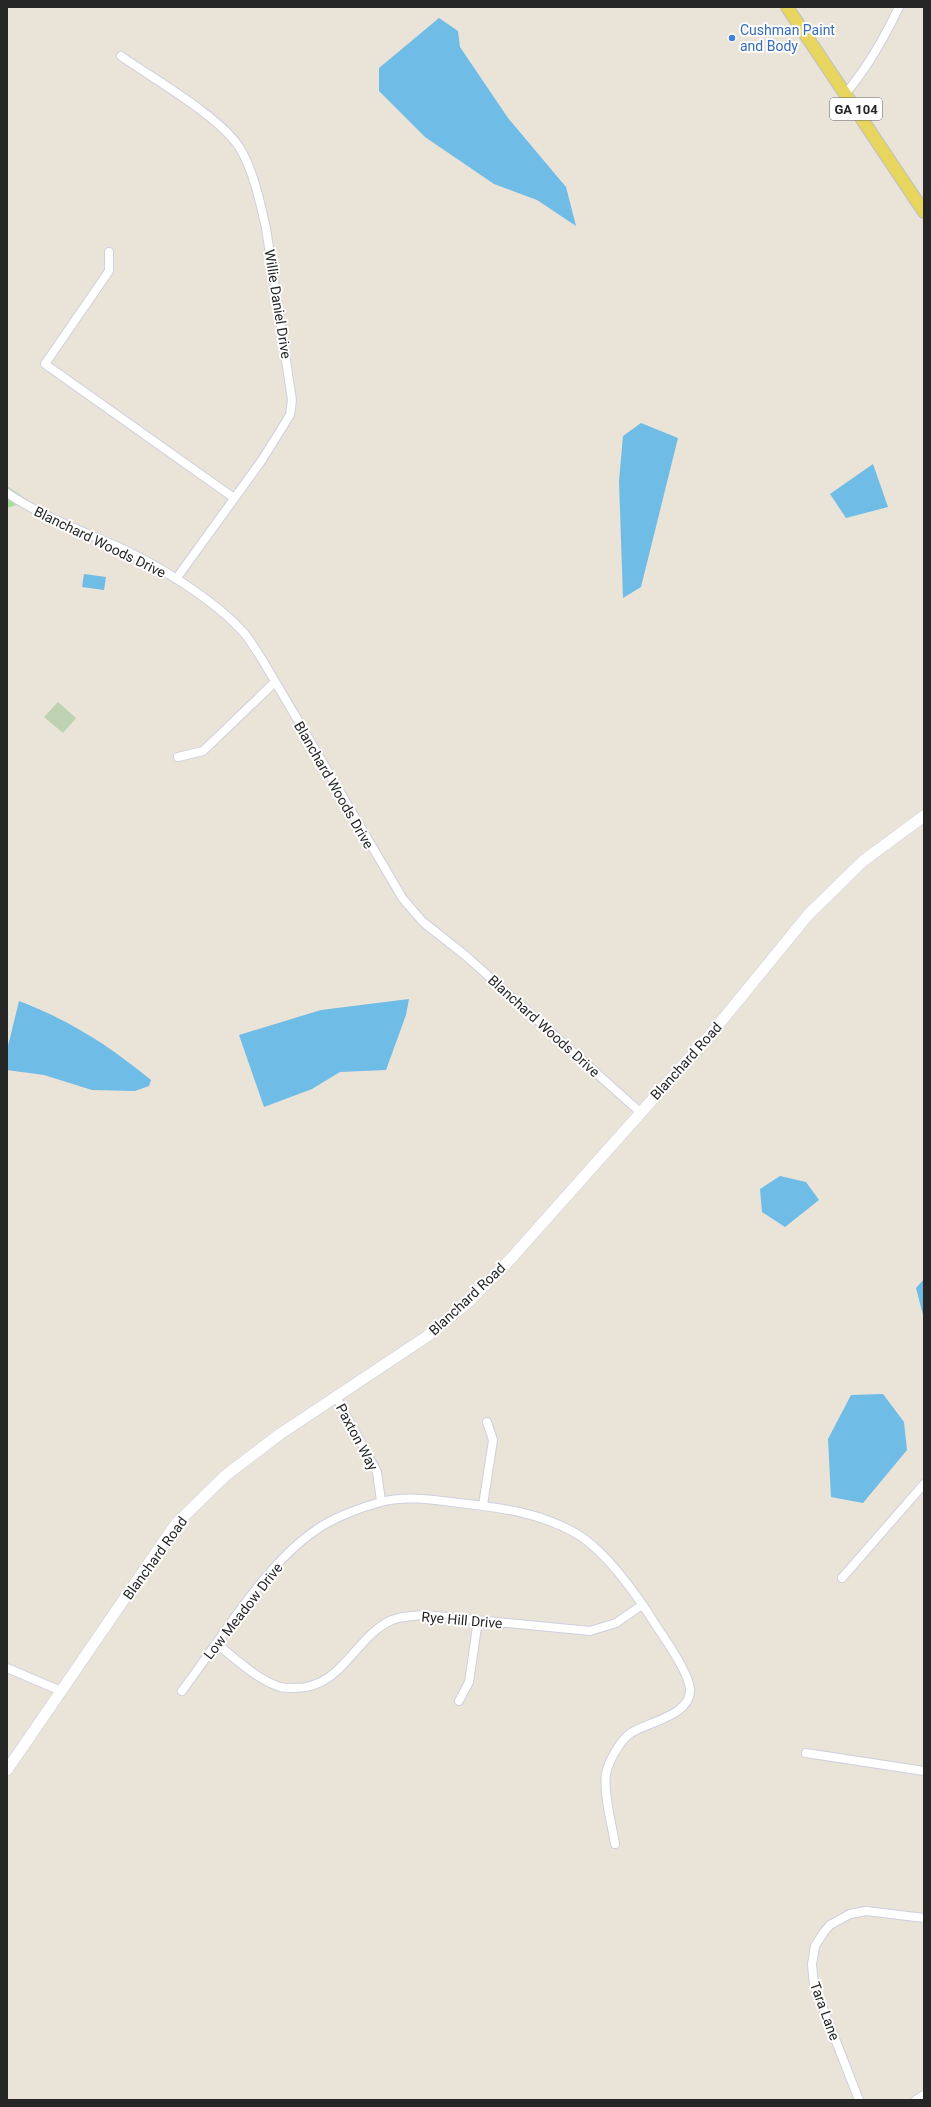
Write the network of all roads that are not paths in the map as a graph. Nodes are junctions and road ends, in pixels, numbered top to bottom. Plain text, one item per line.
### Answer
1 (787, 7) edge
2 (899, 7) edge
3 (121, 56) dead end
4 (846, 93) junction
5 (924, 212) edge
6 (109, 252) dead end
7 (7, 493) edge
8 (234, 498) junction
9 (176, 579) junction
10 (275, 682) junction
11 (178, 757) dead end
12 (924, 816) edge
13 (641, 1113) junction
14 (336, 1397) junction
15 (487, 1422) dead end
16 (924, 1484) edge
17 (382, 1501) junction
18 (483, 1505) junction
19 (842, 1578) dead end
20 (642, 1605) junction
21 (478, 1620) junction
22 (217, 1644) junction
23 (7, 1668) edge
24 (62, 1691) junction
25 (182, 1691) dead end
26 (459, 1701) dead end
27 (806, 1753) dead end
28 (7, 1770) edge
29 (924, 1770) edge
30 (615, 1844) dead end
31 (924, 1918) edge
32 (924, 2095) edge
33 (859, 2100) edge
34 (916, 2100) edge

1 - 4 main road, GA 104
2 - 4 street
3 - 8 street, Willie Daniel Drive
4 - 5 main road, GA 104
6 - 8 street
7 - 9 street, Blanchard Woods Drive
8 - 9 street, Willie Daniel Drive
9 - 10 street, Blanchard Woods Drive
10 - 11 street
10 - 13 street, Blanchard Woods Drive
12 - 13 street, Blanchard Road
13 - 14 street, Blanchard Road
14 - 17 street, Paxton Way
14 - 24 street, Blanchard Road
15 - 18 street
16 - 19 street
17 - 18 street, Low Meadow Drive
17 - 22 street, Low Meadow Drive
18 - 20 street, Low Meadow Drive
20 - 21 street, Rye Hill Drive
20 - 30 street, Low Meadow Drive
21 - 22 street, Rye Hill Drive
21 - 26 street
22 - 25 street, Low Meadow Drive
23 - 24 street
24 - 28 street, Blanchard Road
27 - 29 street
31 - 33 street, Tara Lane
32 - 34 street

